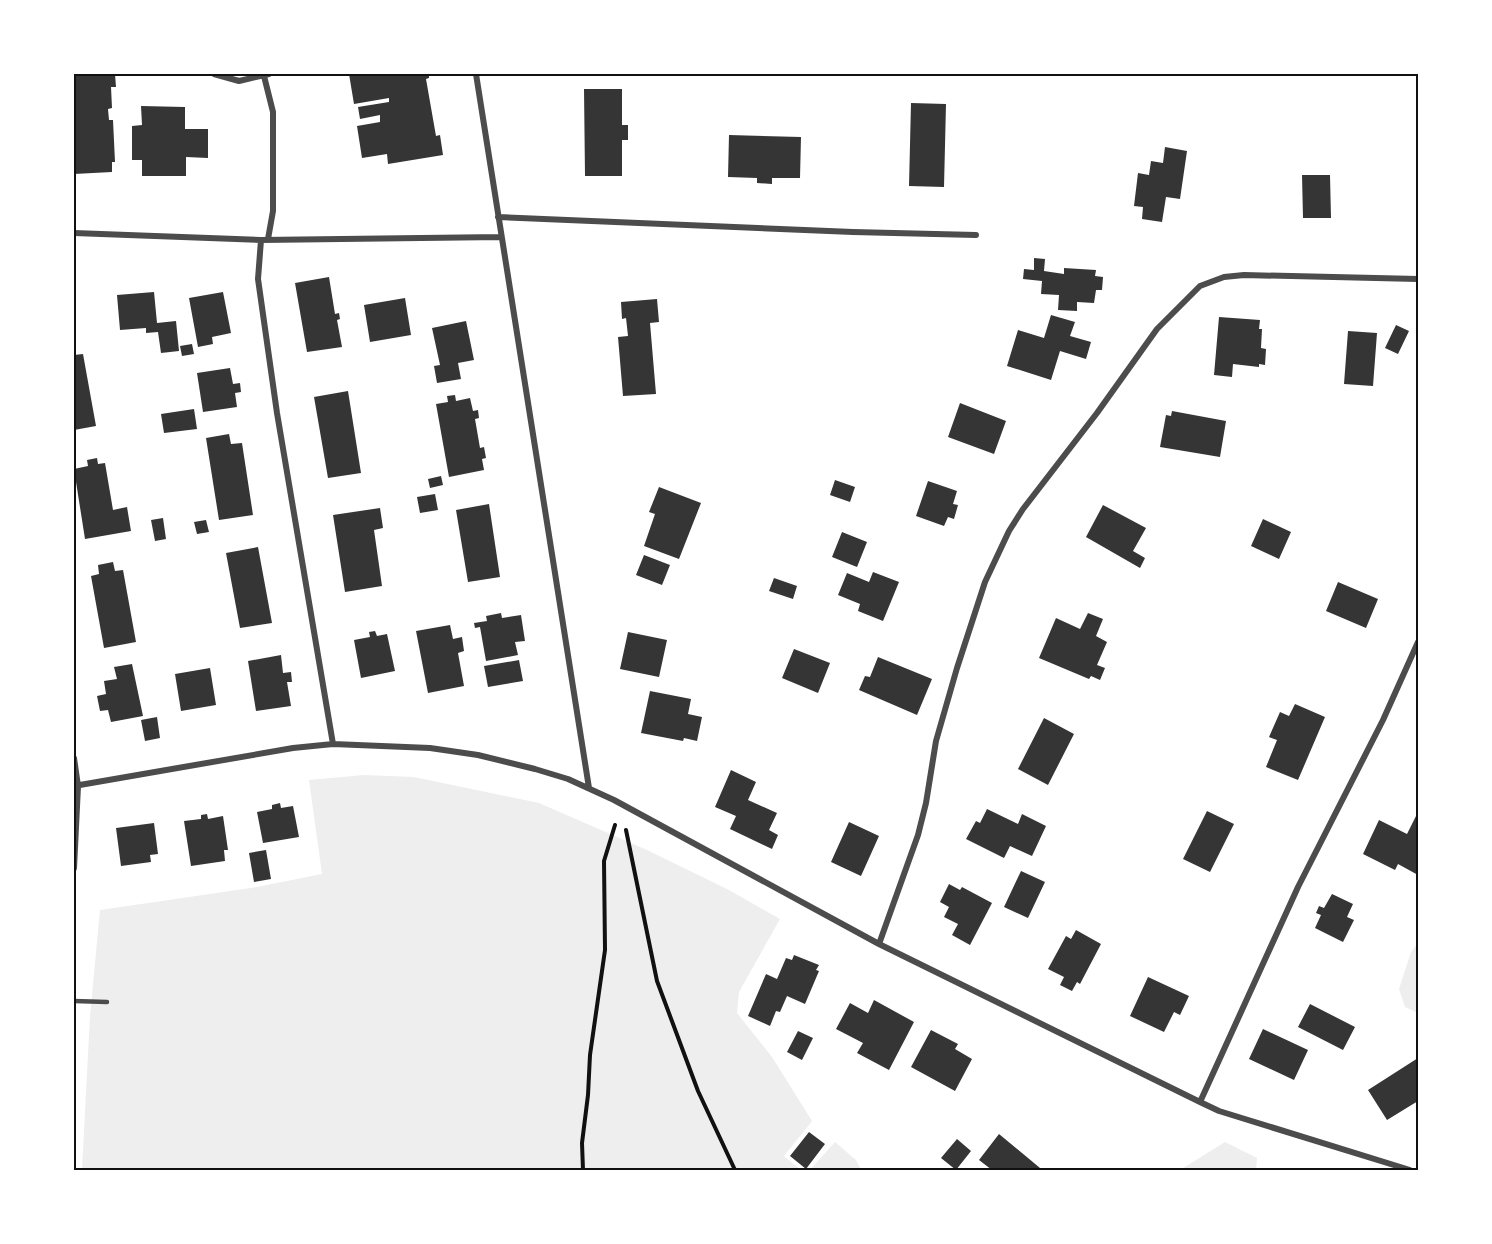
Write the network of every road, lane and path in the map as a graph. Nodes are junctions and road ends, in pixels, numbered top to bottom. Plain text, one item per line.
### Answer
1 (214, 74) edge
2 (477, 74) edge
3 (267, 75) edge
4 (498, 217) junction
5 (74, 233) edge
6 (976, 235) dead end
7 (501, 237) junction
8 (264, 240) junction
9 (1419, 279) edge
10 (1419, 642) edge
11 (333, 744) junction
12 (74, 758) edge
13 (76, 786) edge
14 (589, 789) junction
15 (615, 825) dead end
16 (626, 830) dead end
17 (74, 868) edge
18 (879, 944) junction
19 (74, 1001) edge
20 (107, 1002) dead end
21 (1200, 1102) junction
22 (583, 1170) edge
23 (735, 1170) edge
24 (1410, 1170) edge

1 - 3 street
2 - 4 street
3 - 8 street
4 - 6 street
4 - 7 street
5 - 8 street
7 - 8 street
7 - 14 street
8 - 11 street
9 - 18 street
10 - 21 street
11 - 13 street
11 - 14 street
12 - 13 street
13 - 17 street
14 - 18 street
15 - 22 path
16 - 23 path
18 - 21 street
19 - 20 lane
21 - 24 street

